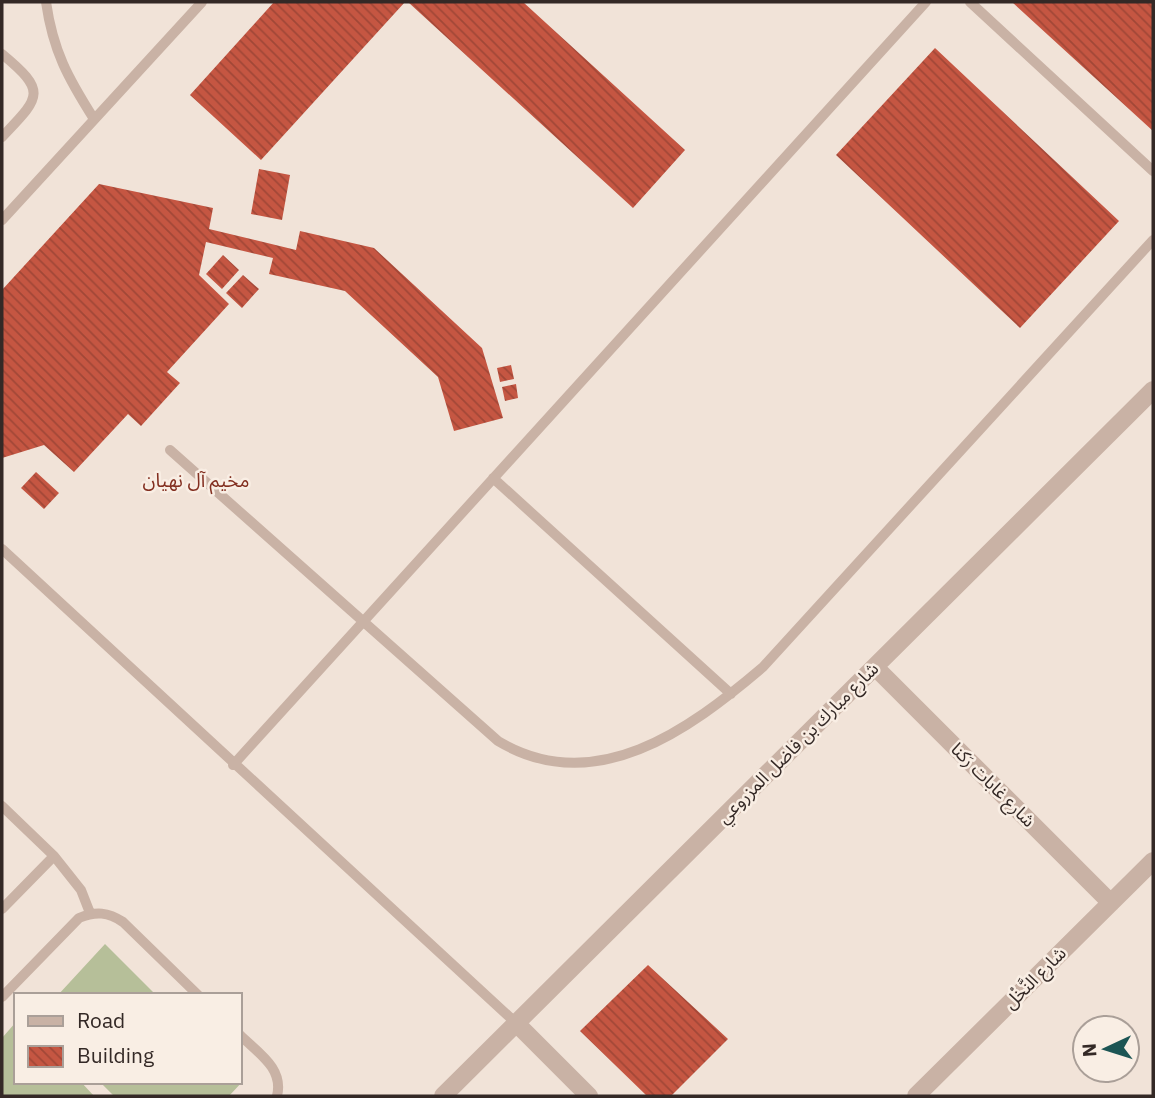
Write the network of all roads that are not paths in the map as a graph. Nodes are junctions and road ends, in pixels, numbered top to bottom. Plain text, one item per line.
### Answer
1 (46, 2) edge
2 (202, 2) edge
3 (926, 2) edge
4 (970, 2) edge
5 (2, 54) edge
6 (94, 119) junction
7 (2, 137) edge
8 (1153, 171) edge
9 (2, 220) edge
10 (1153, 240) edge
11 (1153, 390) edge
12 (170, 450) dead end
13 (493, 478) junction
14 (2, 549) edge
15 (364, 620) junction
16 (875, 667) junction
17 (731, 694) junction
18 (233, 765) junction
19 (2, 806) edge
20 (54, 856) junction
21 (1153, 860) edge
22 (1111, 903) junction
23 (2, 909) edge
24 (90, 913) junction
25 (196, 993) edge
26 (2, 997) edge
27 (516, 1023) junction
28 (242, 1037) edge
29 (277, 1096) edge
30 (443, 1096) edge
31 (589, 1096) edge
32 (916, 1096) edge

1 - 6 lane
2 - 6 lane
3 - 13 lane
4 - 8 lane
5 - 7 lane
6 - 9 lane
10 - 17 lane
11 - 16 street, شارع مبارك بن فاضل المزروعي
12 - 15 lane
13 - 15 lane
13 - 17 lane
14 - 18 lane
15 - 17 lane
15 - 18 lane
16 - 22 street, شارع غابات رَكنا
16 - 27 street, شارع مبارك بن فاضل المزروعي
18 - 27 lane
19 - 20 lane
20 - 23 lane
20 - 24 lane
21 - 22 street, شارع النَّخْل
22 - 32 street, شارع النَّخْل
24 - 25 lane
24 - 26 lane
27 - 30 street, شارع مبارك بن فاضل المزروعي
27 - 31 street
28 - 29 lane

